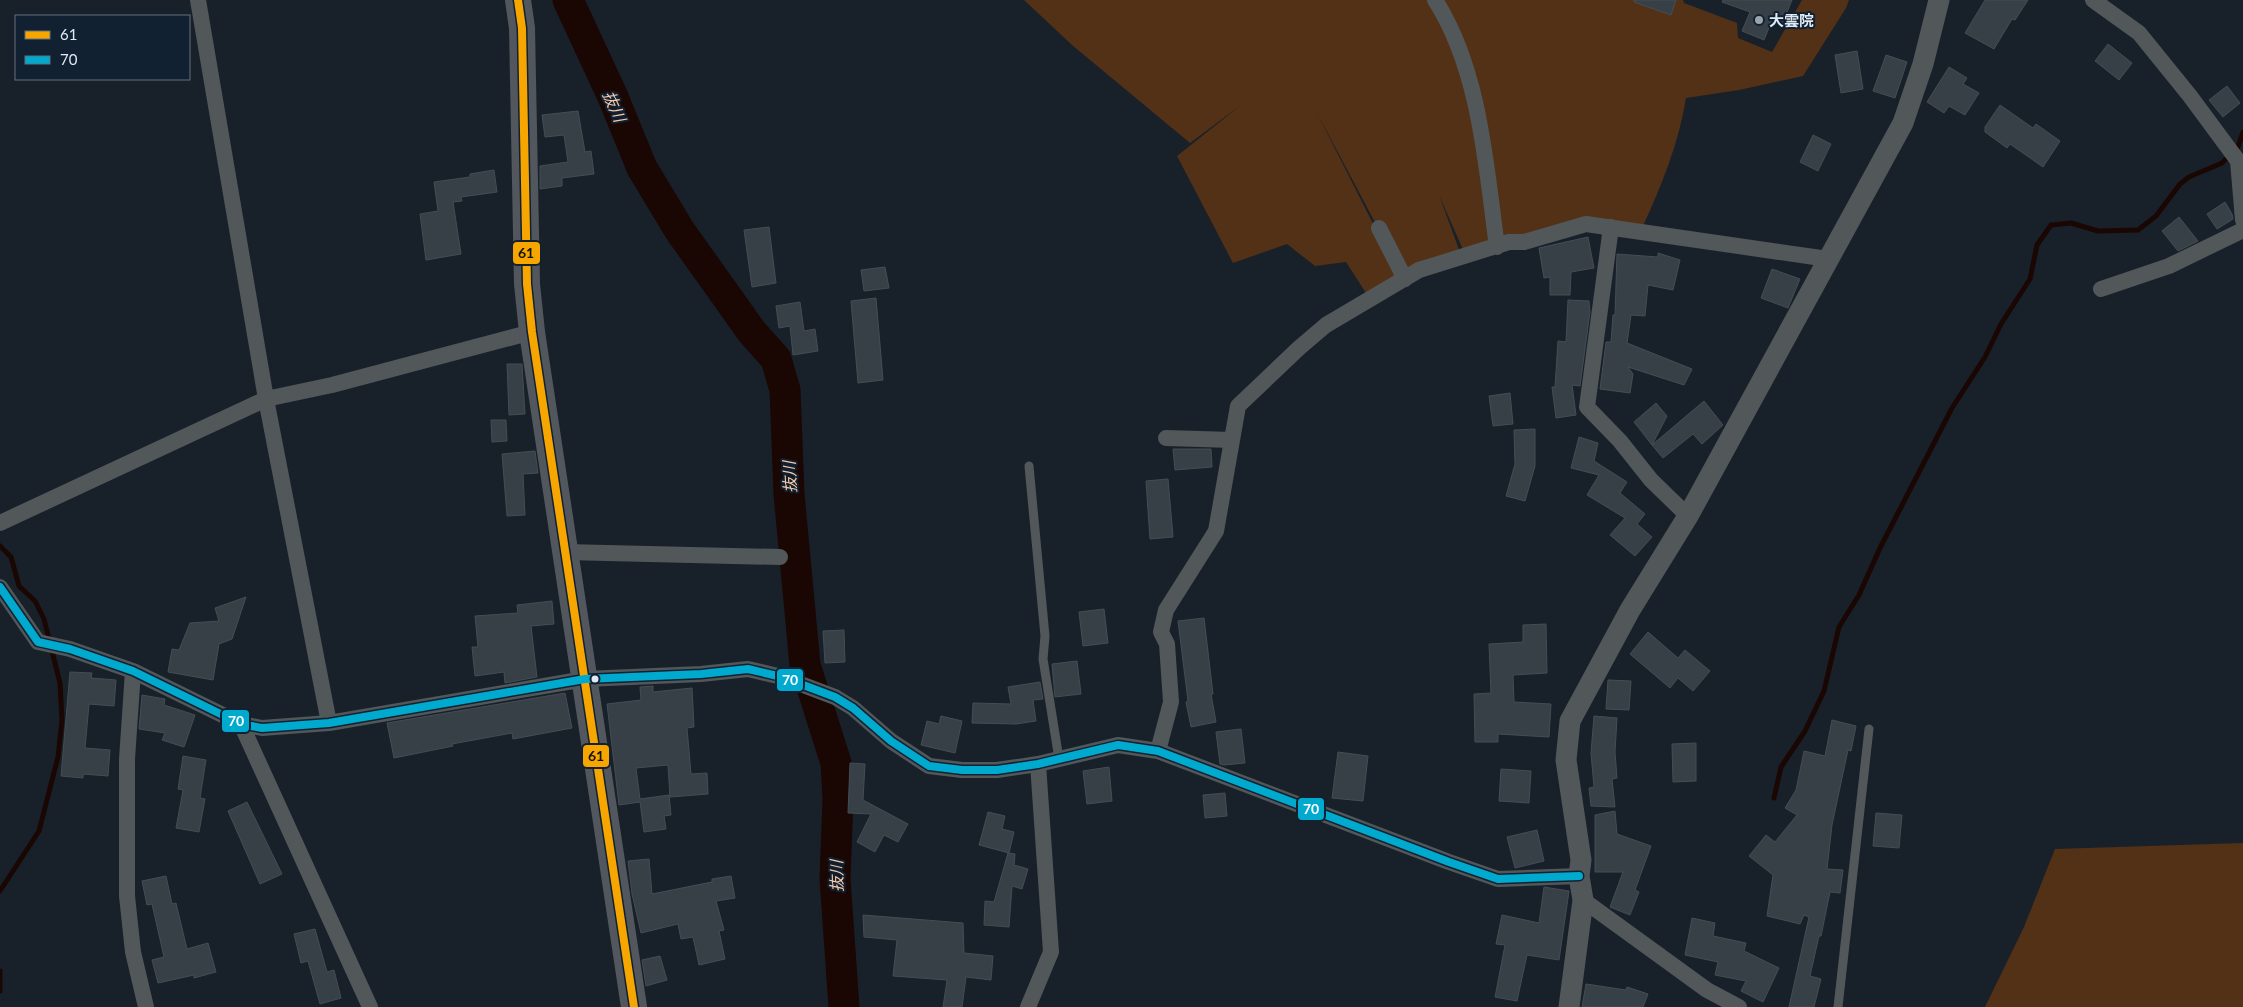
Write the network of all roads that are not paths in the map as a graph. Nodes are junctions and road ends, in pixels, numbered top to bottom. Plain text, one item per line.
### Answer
1 (198, 0) edge
2 (518, 0) edge
3 (1434, 0) edge
4 (1939, 0) edge
5 (2093, 0) edge
6 (2243, 220) edge
7 (1611, 227) junction
8 (1379, 228) dead end
9 (2243, 230) edge
10 (1497, 247) junction
11 (1828, 259) junction
12 (1405, 279) junction
13 (2101, 289) dead end
14 (532, 332) junction
15 (266, 399) junction
16 (1166, 438) dead end
17 (1232, 440) junction
18 (1029, 466) dead end
19 (1688, 516) junction
20 (1, 522) edge
21 (565, 552) junction
22 (780, 558) dead end
23 (0, 587) edge
24 (133, 672) junction
25 (585, 679) junction
26 (329, 723) junction
27 (241, 724) junction
28 (1869, 729) dead end
29 (1158, 750) junction
30 (1059, 759) junction
31 (1038, 764) junction
32 (1580, 876) junction
33 (1583, 900) junction
34 (146, 1007) edge
35 (370, 1007) edge
36 (634, 1007) edge
37 (1028, 1007) edge
38 (1569, 1007) edge
39 (1740, 1007) edge
40 (1838, 1007) edge

1 - 15 street
2 - 14 main road
3 - 10 street
4 - 11 street
5 - 6 street
7 - 10 street
7 - 11 street
7 - 19 street
8 - 12 street
9 - 13 street
10 - 12 street
11 - 19 street
12 - 17 street
14 - 15 street
14 - 21 main road
15 - 20 street
15 - 26 street
16 - 17 street
17 - 29 street
18 - 30 lane
19 - 32 street
21 - 22 street
21 - 25 main road
23 - 24 street
24 - 27 street
24 - 34 street
25 - 26 street
25 - 31 street
25 - 36 main road
26 - 27 street
27 - 35 street
28 - 40 lane
29 - 30 street
29 - 32 street
30 - 31 street
31 - 37 street
32 - 33 street
33 - 38 street
33 - 39 street

